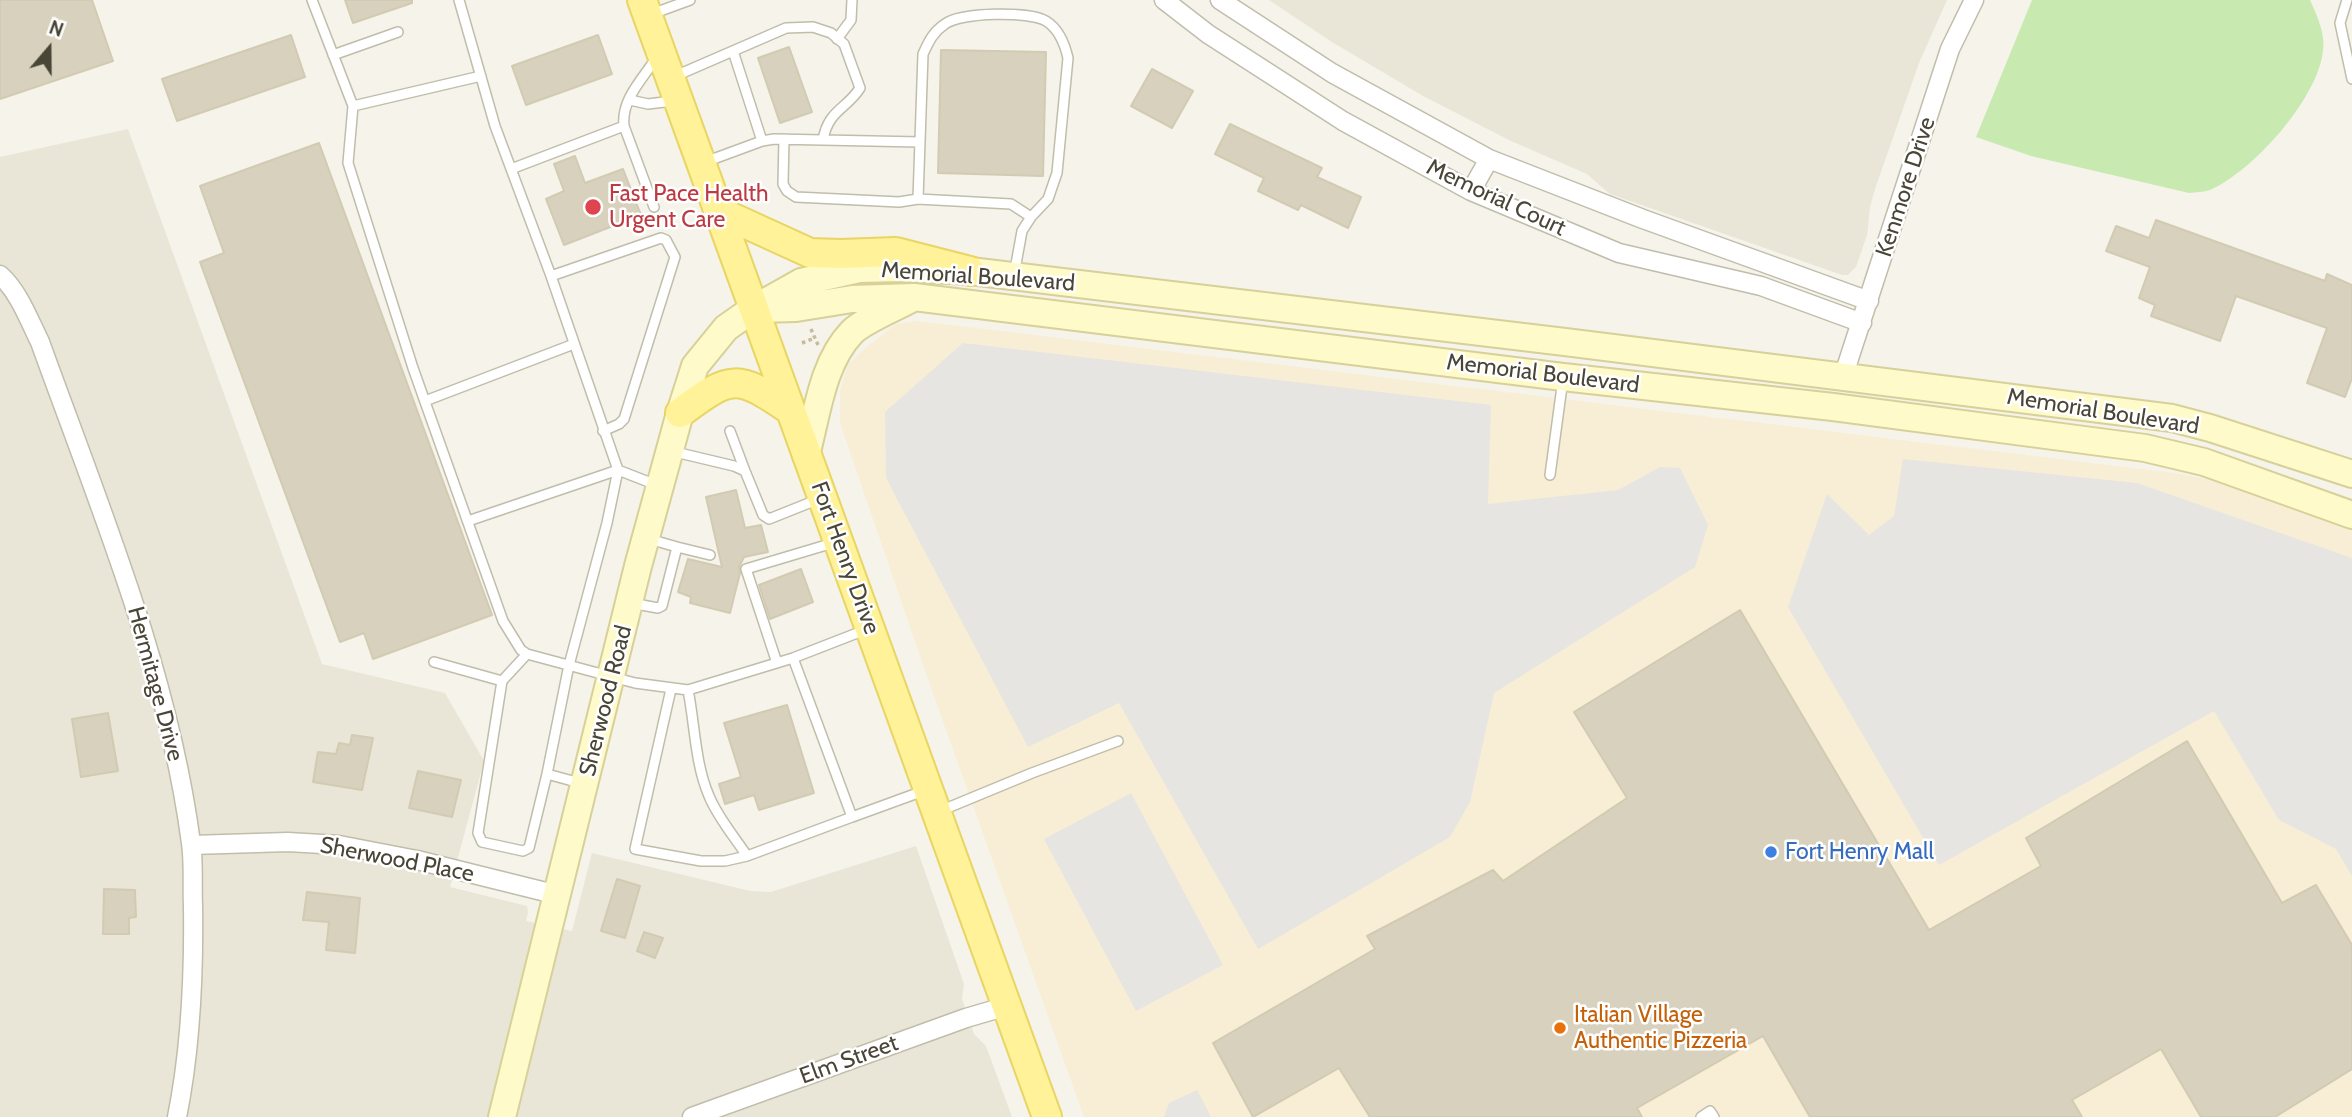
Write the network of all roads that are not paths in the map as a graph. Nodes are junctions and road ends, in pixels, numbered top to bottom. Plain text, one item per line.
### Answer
1 (312, 0) edge
2 (459, 0) edge
3 (690, 0) edge
4 (852, 0) edge
5 (1165, 0) edge
6 (1220, 0) edge
7 (1974, 0) edge
8 (2347, 0) edge
9 (645, 8) edge
10 (398, 32) dead end
11 (837, 38) junction
12 (661, 51) junction
13 (733, 51) junction
14 (332, 54) junction
15 (481, 76) junction
16 (2352, 79) edge
17 (674, 90) junction
18 (630, 100) junction
19 (353, 106) junction
20 (624, 126) junction
21 (784, 139) junction
22 (823, 140) junction
23 (762, 141) junction
24 (920, 142) junction
25 (1489, 159) junction
26 (701, 163) junction
27 (511, 169) junction
28 (1471, 191) junction
29 (918, 200) junction
30 (654, 207) dead end
31 (718, 211) junction
32 (1031, 217) junction
33 (970, 271) junction
34 (0, 275) edge
35 (551, 276) junction
36 (1014, 277) junction
37 (914, 297) junction
38 (1869, 301) junction
39 (753, 309) junction
40 (1861, 323) junction
41 (1565, 342) junction
42 (573, 344) junction
43 (1563, 377) junction
44 (1843, 377) junction
45 (425, 401) junction
46 (1833, 407) junction
47 (790, 410) junction
48 (680, 413) junction
49 (603, 430) junction
50 (730, 431) dead end
51 (670, 450) junction
52 (806, 454) junction
53 (618, 470) junction
54 (745, 471) junction
55 (2352, 474) edge
56 (1550, 475) dead end
57 (2249, 479) junction
58 (660, 487) junction
59 (822, 498) junction
60 (2352, 499) edge
61 (2352, 515) edge
62 (468, 521) junction
63 (646, 538) junction
64 (838, 541) junction
65 (677, 547) junction
66 (710, 555) dead end
67 (630, 602) junction
68 (870, 629) junction
69 (527, 654) junction
70 (793, 659) junction
71 (434, 662) dead end
72 (777, 663) junction
73 (569, 665) junction
74 (612, 677) junction
75 (502, 681) junction
76 (671, 690) junction
77 (688, 690) junction
78 (1118, 741) dead end
79 (547, 774) junction
80 (585, 785) junction
81 (934, 800) junction
82 (852, 817) junction
83 (192, 845) junction
84 (747, 856) junction
85 (558, 895) junction
86 (1007, 1006) junction
87 (177, 1117) edge
88 (502, 1117) edge
89 (692, 1117) edge
90 (1047, 1117) edge
91 (1701, 1117) edge
92 (1714, 1117) edge

1 - 14 lane
2 - 15 lane
3 - 9 lane
4 - 11 lane
5 - 28 street, Memorial Court
6 - 25 street, Memorial Court
7 - 38 street, Kenmore Drive
8 - 16 lane
9 - 12 main road, Fort Henry Drive
10 - 14 lane
11 - 13 lane
11 - 22 lane
12 - 17 main road, Fort Henry Drive
12 - 18 lane
13 - 17 lane
13 - 23 lane
14 - 19 lane
15 - 19 lane
15 - 27 lane
17 - 18 lane
17 - 26 main road, Fort Henry Drive
18 - 20 lane
19 - 45 lane
20 - 27 lane
20 - 30 lane
21 - 22 lane
21 - 23 lane
21 - 29 lane
22 - 24 lane
23 - 26 lane
24 - 29 lane
24 - 32 lane
25 - 28 street
25 - 38 street, Memorial Court
26 - 31 main road, Fort Henry Drive
27 - 35 lane
28 - 40 street, Memorial Court
29 - 32 lane
31 - 33 main road
31 - 39 main road, Fort Henry Drive
32 - 36 lane
33 - 36 main road, Memorial Boulevard
33 - 39 main road, Memorial Boulevard
34 - 83 street, Hermitage Drive
35 - 42 lane
35 - 49 lane
36 - 41 main road, Memorial Boulevard
37 - 39 main road, Memorial Boulevard
37 - 43 main road, Memorial Boulevard
37 - 52 main road
38 - 40 street, Kenmore Drive
39 - 47 main road, Fort Henry Drive
39 - 48 main road, Sherwood Road
40 - 44 street, Kenmore Drive
41 - 43 main road
41 - 44 main road, Memorial Boulevard
42 - 45 lane
42 - 49 lane
43 - 46 main road, Memorial Boulevard
43 - 56 lane
44 - 46 main road
44 - 55 main road, Memorial Boulevard
45 - 62 lane
46 - 57 main road, Memorial Boulevard
47 - 48 main road
47 - 52 main road, Fort Henry Drive
48 - 51 main road, Sherwood Road
49 - 53 lane
50 - 54 lane
51 - 54 lane
51 - 58 main road, Sherwood Road
52 - 59 main road, Fort Henry Drive
53 - 58 lane
53 - 62 lane
53 - 73 lane
54 - 59 lane
57 - 60 main road
57 - 61 main road, Memorial Boulevard
58 - 63 main road, Sherwood Road
59 - 64 main road, Fort Henry Drive
62 - 69 lane
63 - 65 lane
63 - 67 main road, Sherwood Road
64 - 68 main road, Fort Henry Drive
64 - 72 lane
65 - 66 lane
65 - 67 lane
67 - 74 main road, Sherwood Road
68 - 70 lane
68 - 81 main road, Fort Henry Drive
69 - 73 lane
69 - 75 lane
70 - 72 lane
70 - 82 lane
71 - 75 lane
72 - 77 lane
73 - 74 lane
73 - 79 lane
74 - 76 lane
74 - 80 main road, Sherwood Road
75 - 79 lane
76 - 77 lane
76 - 84 lane
77 - 84 lane
78 - 81 lane
79 - 80 lane
80 - 85 main road, Sherwood Road
81 - 82 lane
81 - 86 main road, Fort Henry Drive
82 - 84 lane
83 - 85 street, Sherwood Place
83 - 87 street, Hermitage Drive
85 - 88 main road, Sherwood Road
86 - 89 street, Elm Street
86 - 90 main road, Fort Henry Drive
91 - 92 lane

